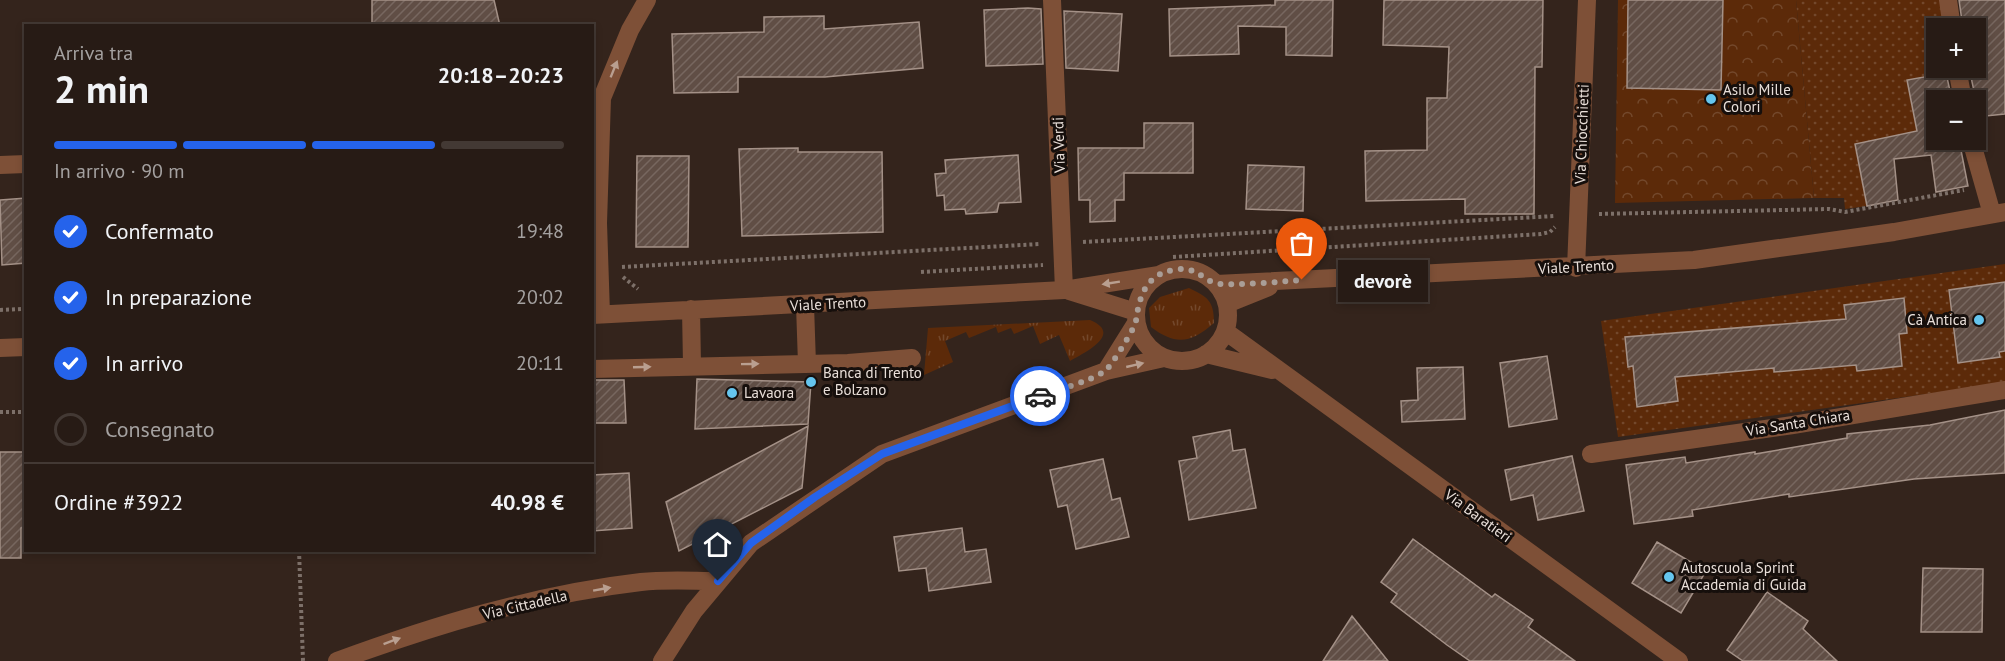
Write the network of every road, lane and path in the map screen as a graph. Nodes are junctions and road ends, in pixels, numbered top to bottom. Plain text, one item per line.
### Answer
1 (647, 0) edge
2 (1052, 0) edge
3 (1587, 0) edge
4 (1948, 0) edge
5 (1951, 18) edge
6 (1974, 150) edge
7 (24, 164) edge
8 (0, 165) edge
9 (1981, 172) junction
10 (1998, 213) edge
11 (1594, 214) dead end
12 (1576, 268) junction
13 (1158, 275) junction
14 (1282, 282) junction
15 (1216, 284) junction
16 (1064, 290) junction
17 (1227, 304) junction
18 (805, 305) junction
19 (691, 309) junction
20 (0, 310) edge
21 (24, 311) edge
22 (597, 315) edge
23 (1136, 317) junction
24 (1225, 331) junction
25 (24, 347) edge
26 (0, 348) edge
27 (1206, 354) junction
28 (912, 358) dead end
29 (1164, 358) junction
30 (807, 364) junction
31 (692, 365) junction
32 (594, 369) edge
33 (1106, 371) junction
34 (1277, 371) junction
35 (2005, 390) edge
36 (0, 412) edge
37 (24, 412) edge
38 (1591, 454) dead end
39 (299, 552) edge
40 (718, 581) junction
41 (303, 661) edge
42 (338, 661) edge
43 (662, 661) edge
44 (1679, 661) edge

22 -> 1 street
2 - 16 street, Via Verdi
3 - 12 street, Via Chiocchietti
4 - 5 street
6 - 9 street
7 - 8 street
9 - 10 street
9 - 11 path
10 - 12 street, Viale Trento
12 - 14 street, Viale Trento
13 - 15 street, Viale Trento
13 -> 16 street, Viale Trento
13 - 23 street
14 - 15 street, Viale Trento
14 - 17 street
15 - 17 street
16 - 18 street, Viale Trento
16 - 23 street, Viale Trento
17 - 24 street
18 - 19 street, Viale Trento
18 - 30 street
19 - 22 street, Viale Trento
19 - 31 street
20 - 21 path
23 - 29 street
23 - 33 street
24 - 27 street
24 - 34 street, Via Baratieri
25 - 26 street
27 - 29 street
27 - 34 street, Via Baratieri
28 - 30 street
33 -> 29 street
31 -> 30 street
32 -> 31 street
33 - 40 street
34 - 44 street, Via Baratieri
35 - 38 street, Via Santa Chiara
36 - 37 path
39 - 41 path
42 -> 40 street, Via Cittadella
40 - 43 street

